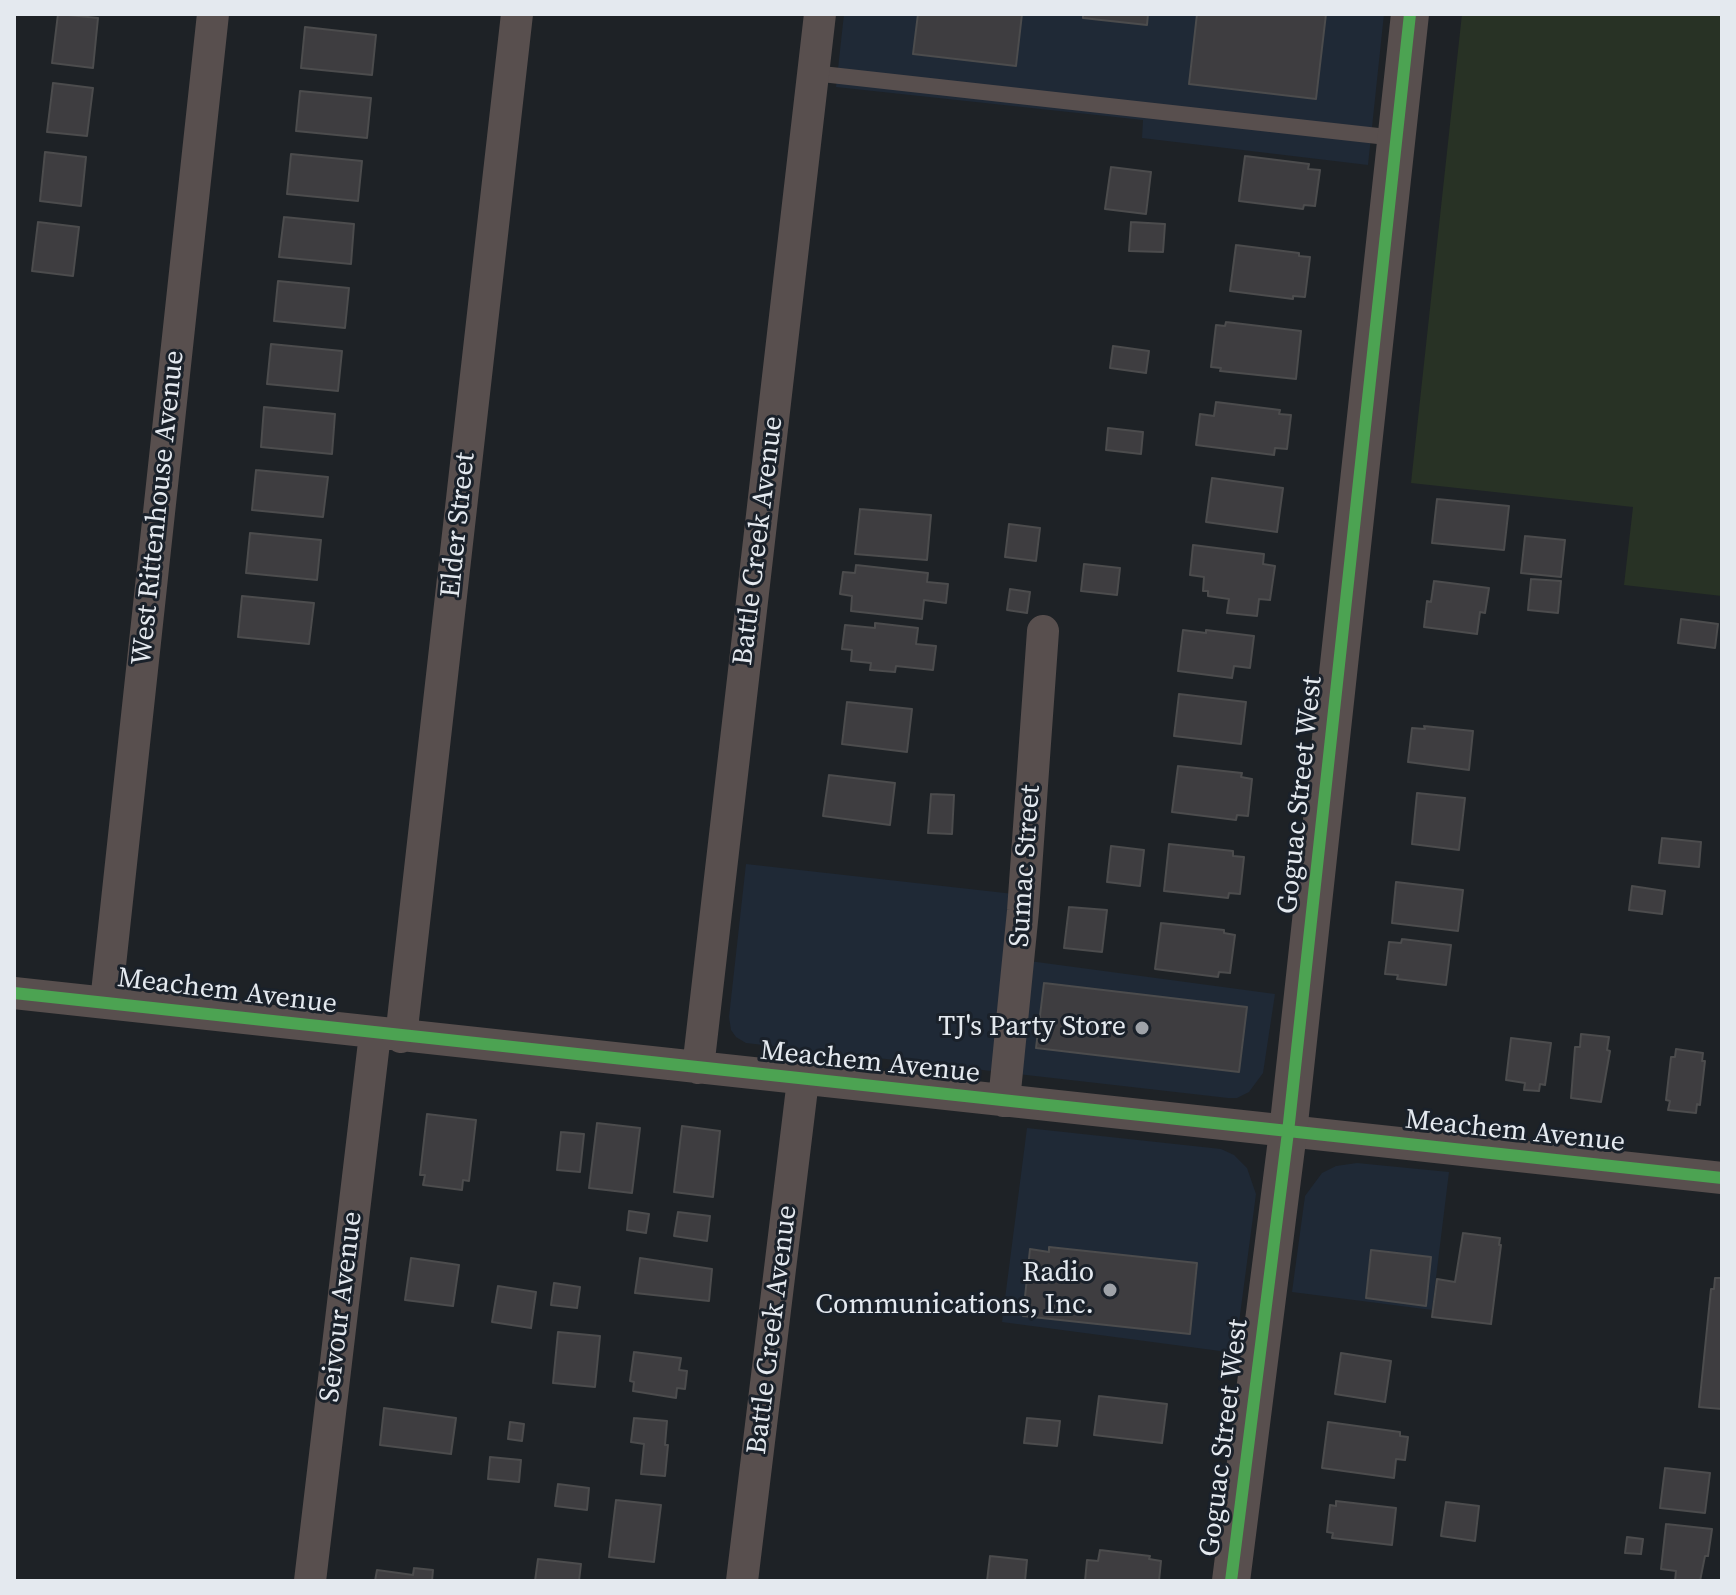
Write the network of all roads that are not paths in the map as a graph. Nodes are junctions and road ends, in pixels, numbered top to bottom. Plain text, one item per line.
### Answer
1 (213, 14) edge
2 (517, 14) edge
3 (820, 14) edge
4 (1410, 14) edge
5 (813, 73) junction
6 (1397, 138) junction
7 (1043, 631) dead end
8 (14, 993) edge
9 (106, 1002) junction
10 (388, 1035) junction
11 (698, 1068) junction
12 (803, 1080) junction
13 (1004, 1101) junction
14 (1288, 1132) junction
15 (1722, 1178) edge
16 (310, 1581) edge
17 (742, 1581) edge
18 (1231, 1581) edge

1 - 9 street, West Rittenhouse Avenue
2 - 10 street, Elder Street
3 - 5 street, Battle Creek Avenue
4 - 6 street, Goguac Street West
5 - 6 lane
5 - 11 street, Battle Creek Avenue
6 - 14 street, Goguac Street West
7 - 13 street, Sumac Street
8 - 9 street, Meachem Avenue
9 - 10 street, Meachem Avenue
10 - 11 street, Meachem Avenue
10 - 16 street, Seivour Avenue
11 - 12 street, Meachem Avenue
12 - 13 street, Meachem Avenue
12 - 17 street, Battle Creek Avenue
13 - 14 street, Meachem Avenue
14 - 15 street, Meachem Avenue
14 - 18 street, Goguac Street West

